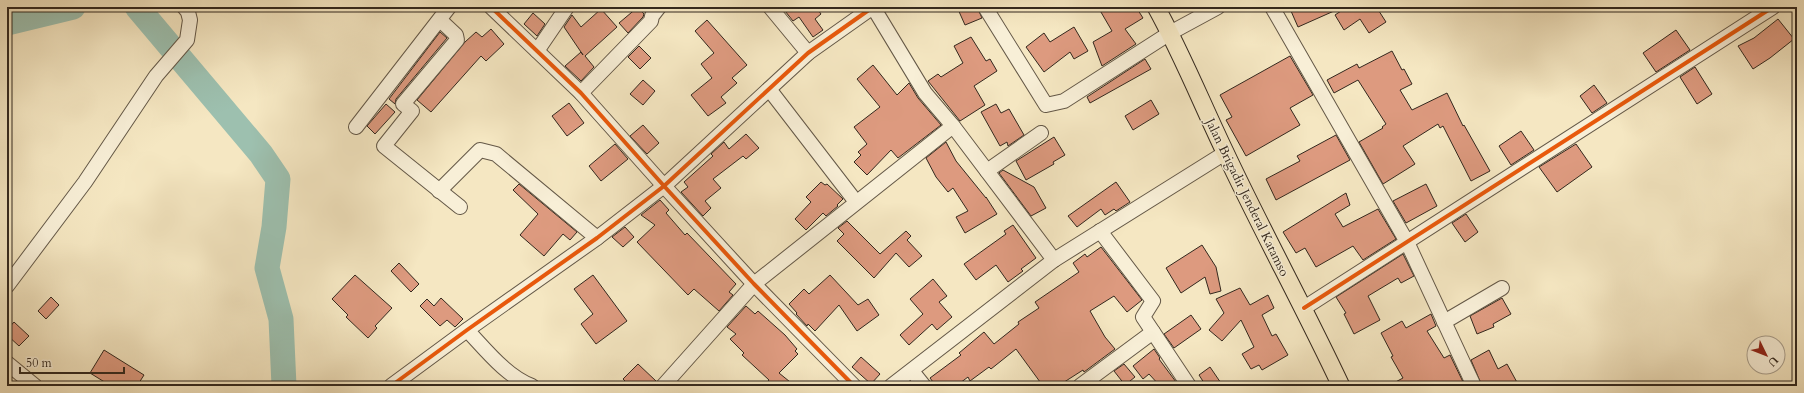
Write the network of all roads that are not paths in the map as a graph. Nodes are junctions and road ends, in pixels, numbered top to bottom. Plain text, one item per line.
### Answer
1 (184, 7) edge
2 (449, 7) edge
3 (492, 7) edge
4 (567, 7) edge
5 (659, 7) edge
6 (770, 7) edge
7 (873, 7) edge
8 (985, 7) edge
9 (1156, 7) edge
10 (1218, 7) edge
11 (1272, 7) edge
12 (1773, 7) edge
13 (440, 20) junction
14 (1170, 33) junction
15 (536, 51) junction
16 (808, 53) junction
17 (769, 89) junction
18 (581, 93) junction
19 (953, 126) junction
20 (356, 127) dead end
21 (1041, 134) dead end
22 (1225, 153) junction
23 (987, 171) junction
24 (664, 186) junction
25 (439, 191) junction
26 (856, 202) junction
27 (460, 207) dead end
28 (1100, 231) junction
29 (597, 238) junction
30 (1407, 242) junction
31 (1054, 260) junction
32 (754, 284) junction
33 (7, 286) edge
34 (1502, 288) dead end
35 (1304, 308) junction
36 (1444, 322) junction
37 (467, 330) junction
38 (1153, 332) junction
39 (7, 363) edge
40 (912, 371) junction
41 (1085, 385) edge
42 (34, 386) edge
43 (391, 386) edge
44 (532, 386) edge
45 (663, 386) edge
46 (854, 386) edge
47 (891, 386) edge
48 (924, 386) edge
49 (1189, 386) edge
50 (1341, 386) edge
51 (1474, 386) edge

1 - 33 street
2 - 13 street
3 - 15 street
4 - 15 street
5 - 18 street
6 - 16 street
7 - 16 street
7 - 19 street
8 - 14 street
9 - 14 main road, Jalan Brigadir Jenderal Katamso
10 - 14 street
11 - 30 street
12 - 30 street
13 - 20 street
13 - 25 street
14 - 22 main road, Jalan Brigadir Jenderal Katamso
15 - 18 street
16 - 17 street
17 - 24 street
17 - 26 street
18 - 24 street
19 - 23 street
19 - 26 street
21 - 23 street
22 - 28 street
22 - 35 main road, Jalan Brigadir Jenderal Katamso
23 - 31 street
24 - 29 street
24 - 32 street
25 - 27 street
25 - 29 street
26 - 32 street
28 - 31 street
28 - 38 street
29 - 37 street
30 - 35 street
30 - 36 street
31 - 40 street
32 - 45 street
32 - 46 street
34 - 36 street
35 - 50 main road, Jalan Brigadir Jenderal Katamso
36 - 51 street
37 - 43 street
37 - 44 street
38 - 41 street
38 - 49 street
39 - 42 street
40 - 47 street
40 - 48 street

